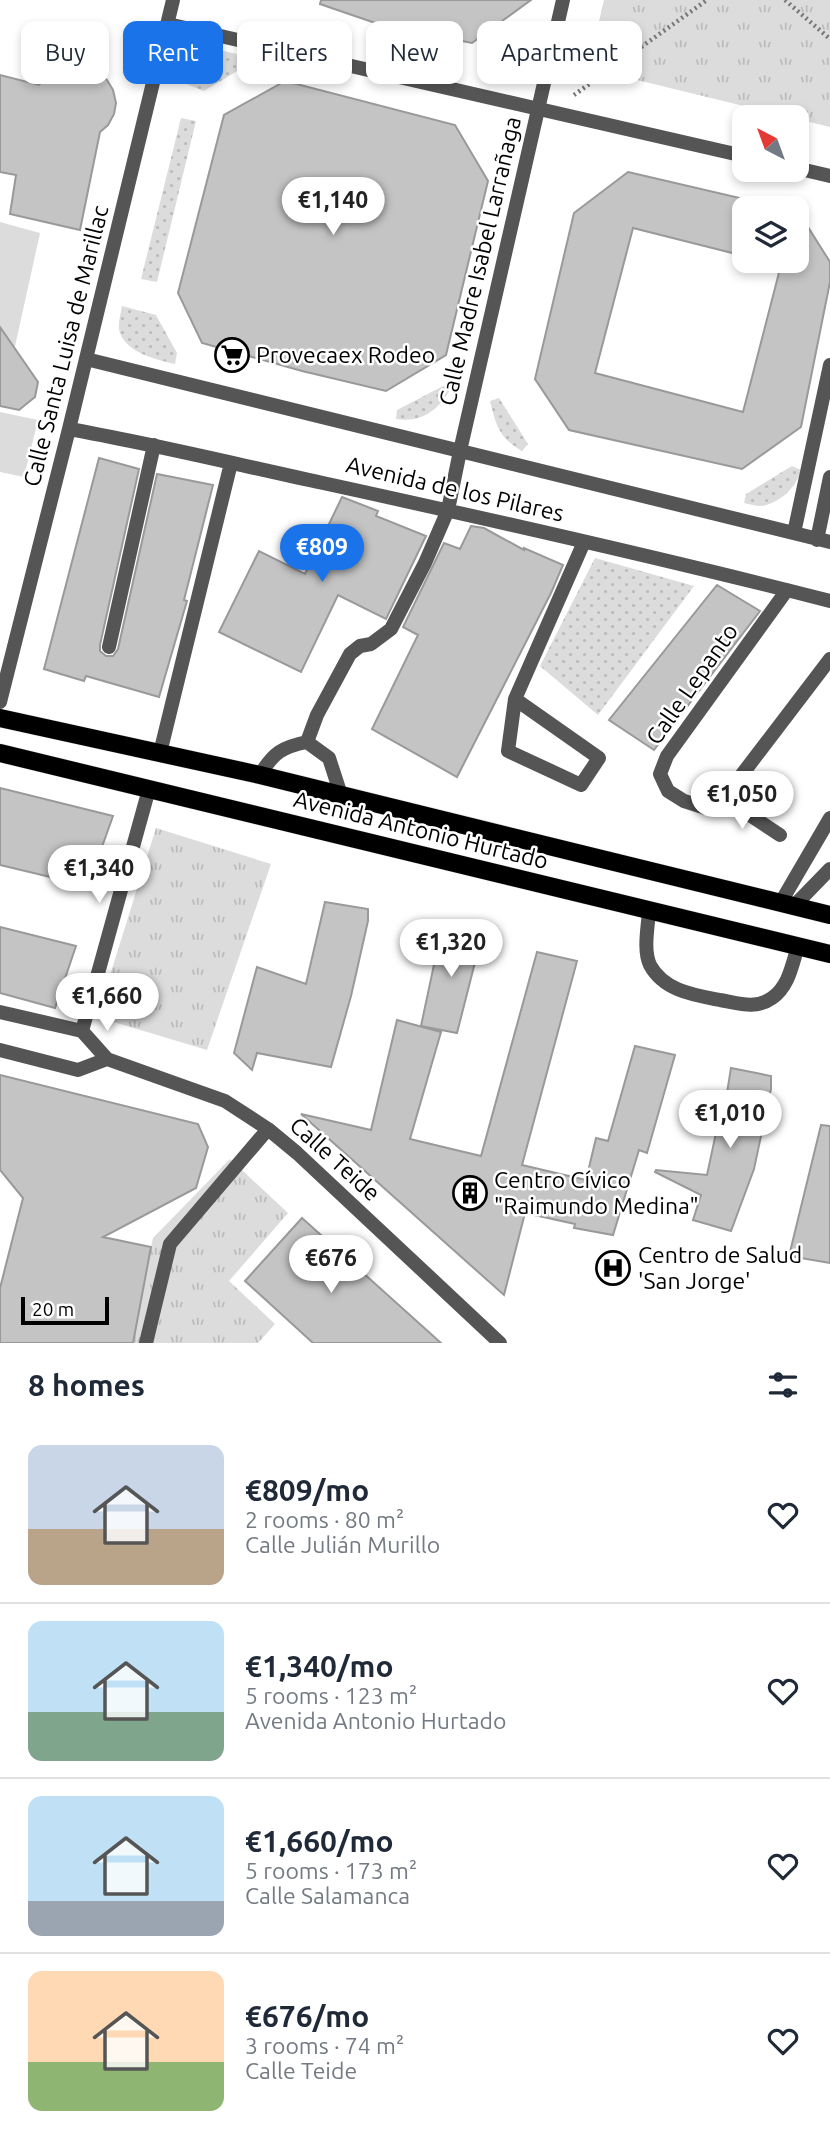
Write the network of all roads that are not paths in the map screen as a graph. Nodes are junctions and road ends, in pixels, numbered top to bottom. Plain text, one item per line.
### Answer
1 (173, 0) edge
2 (564, 0) edge
3 (169, 21) edge
4 (223, 37) edge
5 (153, 84) edge
6 (545, 111) junction
7 (732, 153) edge
8 (809, 171) edge
9 (830, 176) edge
10 (86, 359) junction
11 (830, 365) edge
12 (69, 429) junction
13 (154, 445) junction
14 (460, 451) junction
15 (231, 463) junction
16 (830, 477) edge
17 (448, 510) junction
18 (794, 533) junction
19 (824, 541) edge
20 (584, 542) junction
21 (787, 590) junction
22 (830, 601) edge
23 (109, 647) dead end
24 (830, 659) edge
25 (515, 699) junction
26 (0, 702) edge
27 (0, 718) edge
28 (307, 742) junction
29 (0, 753) edge
30 (160, 753) junction
31 (260, 775) junction
32 (149, 789) junction
33 (341, 795) junction
34 (724, 798) junction
35 (830, 818) edge
36 (780, 835) dead end
37 (830, 869) edge
38 (788, 904) junction
39 (649, 911) junction
40 (830, 915) edge
41 (798, 946) junction
42 (830, 954) edge
43 (0, 1012) edge
44 (82, 1031) junction
45 (0, 1051) edge
46 (107, 1059) junction
47 (268, 1129) junction
48 (146, 1343) edge
49 (500, 1343) edge

1 - 3 street, Calle Santa Luisa de Marillac
2 - 6 street, Calle Madre Isabel Larrañaga
4 - 6 street
5 - 10 street, Calle Santa Luisa de Marillac
6 - 7 street
6 - 14 street, Calle Madre Isabel Larrañaga
8 - 9 street
10 - 12 street, Calle Santa Luisa de Marillac
10 - 14 street, Avenida de los Pilares
11 - 18 street
12 - 13 street, Avenida de los Pilares
12 - 26 street, Calle Santa Luisa de Marillac
13 - 15 street, Avenida de los Pilares
13 - 23 street
14 - 17 street, Calle Madre Isabel Larrañaga
14 - 18 street, Avenida de los Pilares
15 - 17 street, Avenida de los Pilares
15 - 30 street
16 - 19 street
17 - 20 street, Avenida de los Pilares
17 - 28 street, Calle Madre Isabel Larrañaga
18 - 19 street, Avenida de los Pilares
20 - 21 street, Avenida de los Pilares
20 - 25 street
21 - 22 street, Avenida de los Pilares
21 - 34 street, Calle Lepanto
24 - 34 street
25 - 25 street
27 - 30 main road, Avenida Antonio Hurtado
28 - 31 street
28 - 33 street
29 - 32 main road, Avenida Antonio Hurtado
30 - 31 main road, Avenida Antonio Hurtado
31 - 33 main road, Avenida Antonio Hurtado
32 - 39 main road, Avenida Antonio Hurtado
32 - 44 street
33 - 38 main road, Avenida Antonio Hurtado
34 - 36 street
35 - 38 street
37 - 38 street
38 - 40 main road, Avenida Antonio Hurtado
39 - 41 main road, Avenida Antonio Hurtado
39 - 41 street
41 - 42 main road, Avenida Antonio Hurtado
43 - 44 street
44 - 46 street
45 - 46 street
46 - 47 street, Calle Teide
47 - 48 street
47 - 49 street, Calle Teide

